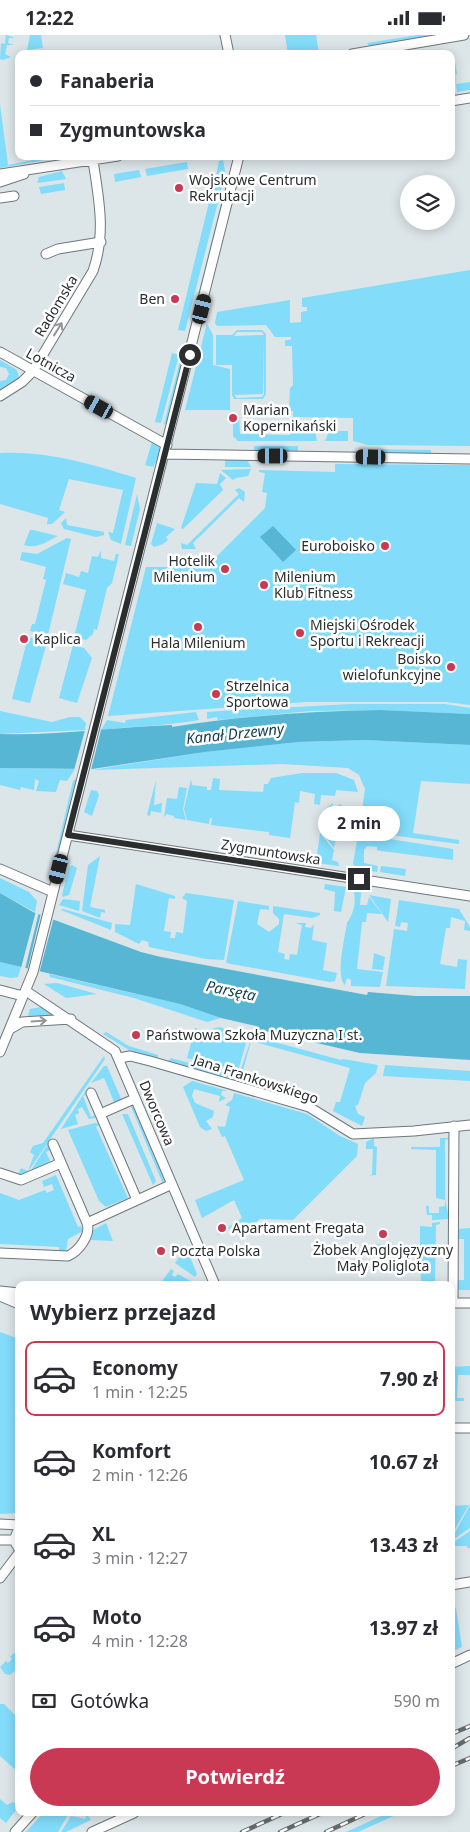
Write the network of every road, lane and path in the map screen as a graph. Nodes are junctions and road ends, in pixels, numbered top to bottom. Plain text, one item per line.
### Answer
1 (225, 35) edge
2 (464, 35) edge
3 (227, 50) edge
4 (376, 50) edge
5 (470, 98) edge
6 (455, 100) edge
7 (98, 160) edge
8 (238, 160) edge
9 (93, 161) junction
10 (31, 171) junction
11 (0, 174) edge
12 (0, 182) edge
13 (14, 196) dead end
14 (0, 199) edge
15 (101, 243) junction
16 (46, 254) dead end
17 (0, 352) edge
18 (33, 371) junction
19 (0, 396) edge
20 (166, 449) junction
21 (470, 459) edge
22 (68, 835) junction
23 (0, 869) edge
24 (53, 892) junction
25 (470, 896) edge
26 (0, 990) edge
27 (25, 993) junction
28 (71, 1019) junction
29 (10, 1029) junction
30 (0, 1052) edge
31 (119, 1058) junction
32 (91, 1093) dead end
33 (132, 1100) dead end
34 (100, 1114) junction
35 (470, 1125) edge
36 (454, 1126) junction
37 (52, 1144) dead end
38 (61, 1163) junction
39 (0, 1173) edge
40 (168, 1186) dead end
41 (137, 1200) junction
42 (87, 1223) junction
43 (0, 1253) edge
44 (213, 1281) edge
45 (452, 1281) edge
46 (15, 1286) edge
47 (0, 1287) edge
48 (0, 1291) edge
49 (15, 1293) edge
50 (0, 1296) edge
51 (15, 1302) edge
52 (455, 1302) edge
53 (470, 1303) edge
54 (455, 1429) edge
55 (470, 1429) edge
56 (0, 1524) edge
57 (15, 1526) edge
58 (0, 1540) edge
59 (14, 1540) edge
60 (15, 1558) edge
61 (0, 1578) edge
62 (470, 1583) edge
63 (455, 1585) edge
64 (470, 1655) edge
65 (455, 1662) edge
66 (29, 1816) edge
67 (127, 1816) edge
68 (14, 1832) edge
69 (92, 1832) edge

1 - 3 street
2 - 4 street
5 - 6 street
7 - 9 street
8 - 20 street
9 - 10 street
9 - 15 street, Radomska
10 - 11 street
10 - 12 street
13 - 14 street
15 - 16 street
18 -> 15 street, Radomska
17 - 18 street, Lotnicza
18 - 19 street, Radomska
18 - 20 street, Lotnicza
20 - 21 street
20 - 22 street
22 - 24 street
22 - 25 street, Zygmuntowska
23 - 24 street
24 - 27 street
26 - 27 street, Dworcowa
27 - 28 street, Dworcowa
27 - 29 street
29 -> 28 street
28 - 31 street, Dworcowa
29 - 30 street
31 - 36 street, Jana Frankowskiego
31 - 44 street, Dworcowa
32 - 34 street
33 - 34 street
34 - 41 street
35 - 36 street, Jana Frankowskiego
36 - 45 street
37 - 38 street
38 - 39 street
38 - 42 street
40 - 41 street
41 - 42 street
42 - 43 street
46 - 47 street
48 - 49 street
50 - 51 street
52 - 53 street
54 - 55 street
56 - 57 street
58 - 59 street
60 - 61 street
62 - 63 street
64 - 65 street
66 - 68 street
67 - 69 street

